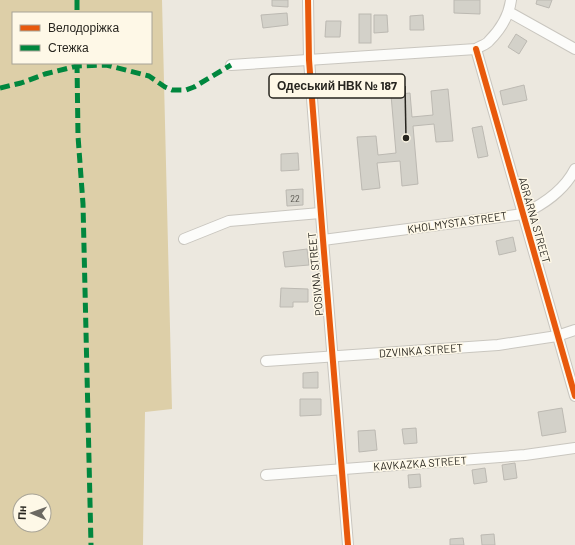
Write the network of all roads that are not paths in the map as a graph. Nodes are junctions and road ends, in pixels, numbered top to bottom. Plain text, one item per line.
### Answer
1 (308, 0) edge
2 (511, 0) edge
3 (509, 12) junction
4 (476, 49) junction
5 (575, 49) edge
6 (309, 60) junction
7 (231, 64) dead end
8 (574, 173) edge
9 (320, 213) junction
10 (523, 214) junction
11 (184, 239) dead end
12 (323, 240) junction
13 (575, 330) edge
14 (557, 336) junction
15 (332, 356) junction
16 (266, 361) dead end
17 (575, 396) edge
18 (575, 448) edge
19 (342, 469) junction
20 (266, 475) dead end
21 (348, 545) edge

1 - 6 street, POSIVNA STREET
2 - 3 street
3 - 4 street
3 - 5 street
4 - 6 street
4 - 10 street, AGRARNA STREET
6 - 7 street
6 - 9 street, POSIVNA STREET
8 - 10 street, KHOLMYSTA STREET
9 - 11 street
9 - 12 street, POSIVNA STREET
10 - 12 street, KHOLMYSTA STREET
10 - 14 street, AGRARNA STREET
12 - 15 street, POSIVNA STREET
13 - 14 street, DZVINKA STREET
14 - 15 street, DZVINKA STREET
14 - 17 street, AGRARNA STREET
15 - 16 street, DZVINKA STREET
15 - 19 street, POSIVNA STREET
18 - 19 street, KAVKAZKA STREET
19 - 20 street, KAVKAZKA STREET
19 - 21 street, POSIVNA STREET

